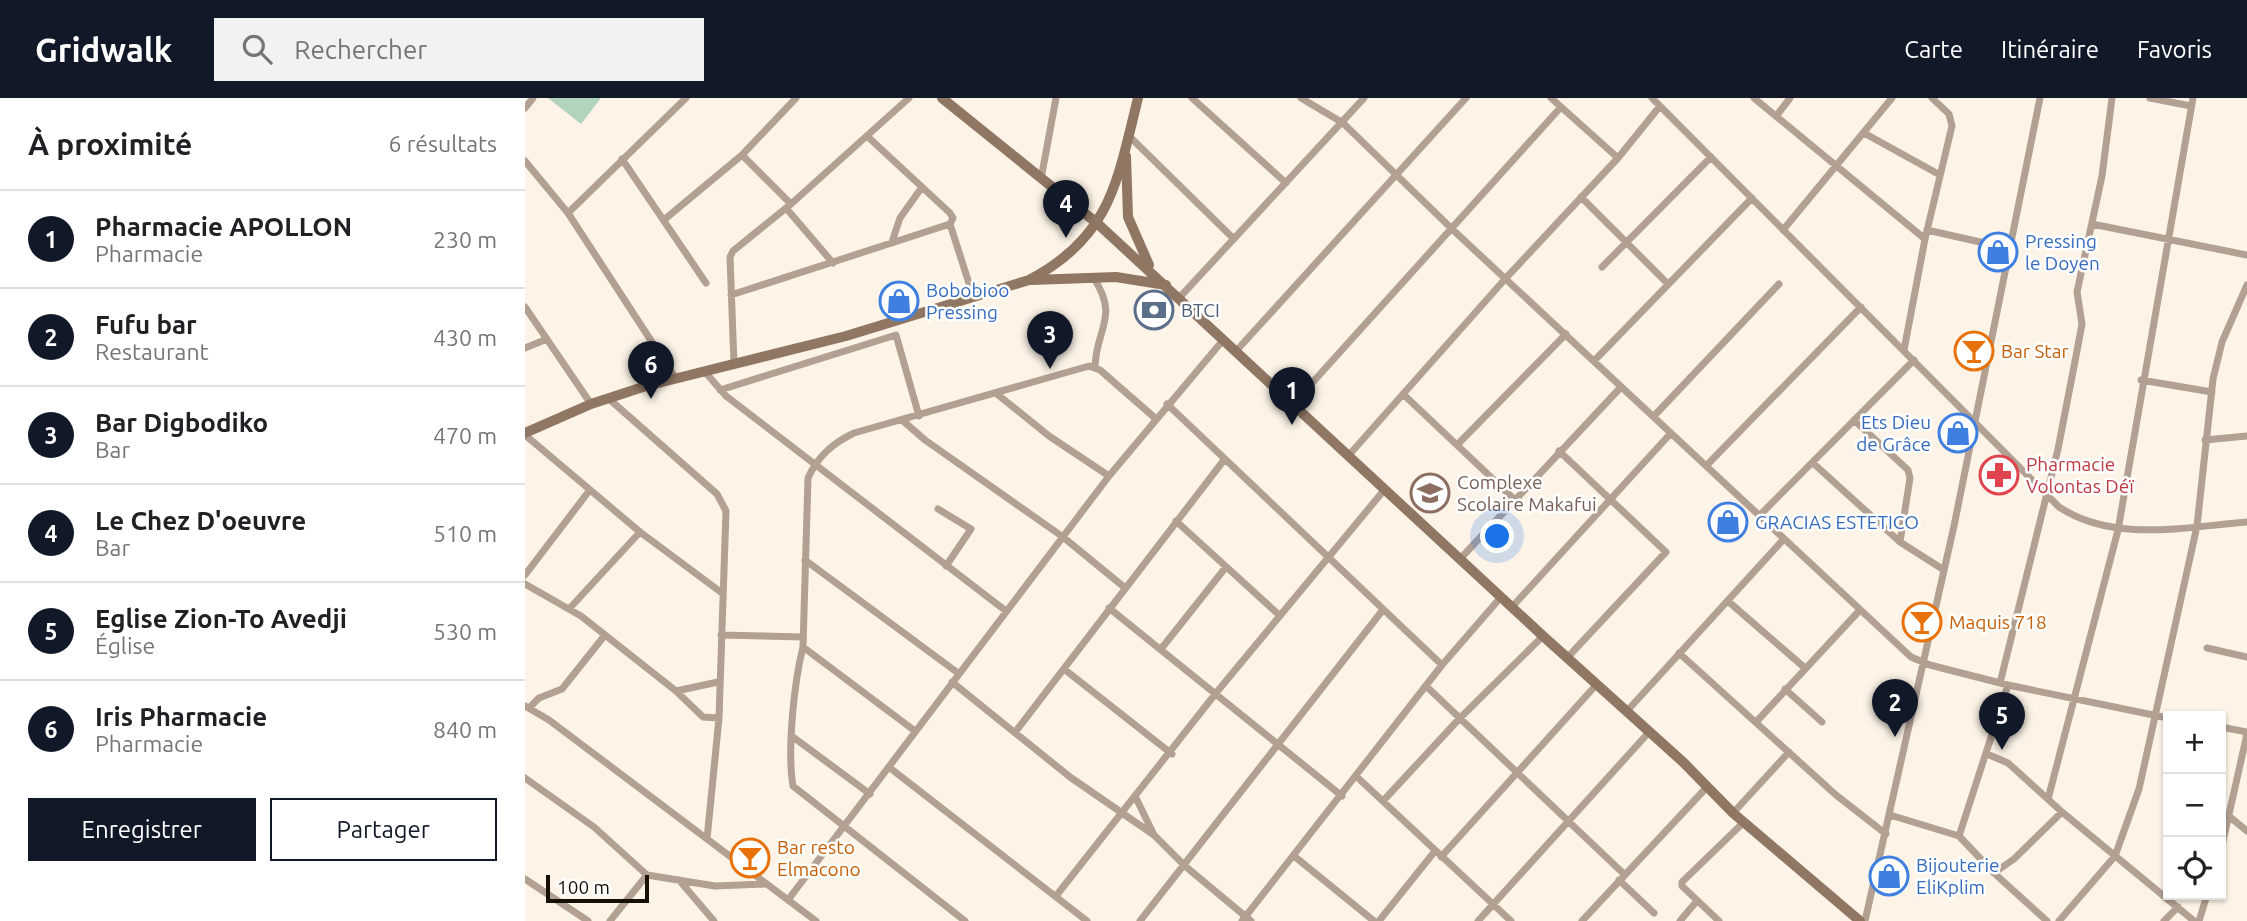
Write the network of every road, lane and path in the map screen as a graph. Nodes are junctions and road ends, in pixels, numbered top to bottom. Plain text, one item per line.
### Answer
1 (533, 98) edge
2 (686, 98) edge
3 (796, 98) edge
4 (909, 98) edge
5 (942, 98) edge
6 (1056, 98) edge
7 (1138, 98) edge
8 (1192, 98) edge
9 (1301, 98) edge
10 (1364, 98) edge
11 (1466, 98) edge
12 (1551, 98) edge
13 (1652, 98) edge
14 (1755, 98) edge
15 (1790, 98) edge
16 (1892, 98) edge
17 (1932, 98) edge
18 (2040, 98) edge
19 (2112, 98) edge
20 (2150, 98) edge
21 (2192, 102) edge
22 (1660, 106) junction
23 (1561, 107) junction
24 (525, 108) edge
25 (1776, 115) junction
26 (1343, 122) junction
27 (1864, 132) junction
28 (1128, 135) junction
29 (867, 136) junction
30 (1125, 147) junction
31 (742, 155) junction
32 (1711, 157) junction
33 (1618, 158) junction
34 (622, 159) junction
35 (525, 161) edge
36 (1836, 166) junction
37 (1397, 175) junction
38 (1940, 175) junction
39 (1041, 178) junction
40 (1286, 183) junction
41 (922, 187) junction
42 (1581, 197) junction
43 (1752, 198) junction
44 (788, 206) junction
45 (568, 213) junction
46 (665, 219) junction
47 (1098, 223) junction
48 (950, 224) junction
49 (2092, 224) junction
50 (1451, 229) junction
51 (1783, 229) junction
52 (1927, 230) junction
53 (1234, 239) junction
54 (1924, 239) junction
55 (1627, 240) junction
56 (2168, 240) junction
57 (892, 242) junction
58 (2011, 249) junction
59 (2247, 255) edge
60 (833, 263) junction
61 (1602, 267) dead end
62 (1154, 273) junction
63 (1093, 278) junction
64 (1506, 278) junction
65 (1030, 280) junction
66 (706, 283) dead end
67 (1668, 284) junction
68 (1779, 284) dead end
69 (1167, 285) junction
70 (2247, 285) edge
71 (731, 295) junction
72 (973, 296) junction
73 (1180, 297) junction
74 (525, 307) edge
75 (1861, 307) junction
76 (1566, 334) junction
77 (1224, 338) junction
78 (547, 339) junction
79 (525, 348) edge
80 (1237, 350) junction
81 (1904, 350) junction
82 (1914, 359) junction
83 (1594, 361) junction
84 (734, 365) junction
85 (1095, 367) junction
86 (705, 372) junction
87 (675, 379) junction
88 (2141, 380) junction
89 (1621, 387) junction
90 (720, 390) junction
91 (2211, 392) junction
92 (997, 394) junction
93 (1403, 394) junction
94 (608, 398) junction
95 (1294, 403) junction
96 (591, 404) junction
97 (1167, 404) junction
98 (919, 416) junction
99 (1654, 416) junction
100 (1155, 418) junction
101 (902, 420) junction
102 (1854, 420) junction
103 (1974, 420) junction
104 (1671, 433) junction
105 (525, 434) edge
106 (2247, 436) edge
107 (2205, 440) junction
108 (1457, 445) junction
109 (1559, 451) junction
110 (1349, 455) junction
111 (1224, 460) junction
112 (1813, 463) junction
113 (814, 465) junction
114 (1706, 466) junction
115 (1109, 477) junction
116 (1385, 489) junction
117 (589, 491) junction
118 (2046, 495) junction
119 (1514, 499) junction
120 (1610, 500) junction
121 (938, 509) dead end
122 (1759, 516) junction
123 (1176, 521) junction
124 (2247, 522) edge
125 (2197, 526) junction
126 (2117, 530) junction
127 (640, 532) junction
128 (1063, 537) junction
129 (1783, 540) junction
130 (1900, 542) junction
131 (1327, 555) junction
132 (1460, 559) junction
133 (805, 561) junction
134 (946, 566) junction
135 (1226, 567) junction
136 (1944, 570) junction
137 (525, 575) edge
138 (525, 584) edge
139 (1124, 587) junction
140 (722, 593) junction
141 (1501, 597) junction
142 (1729, 603) junction
143 (1512, 607) junction
144 (1109, 608) junction
145 (569, 609) junction
146 (1006, 611) junction
147 (1382, 611) junction
148 (1859, 611) junction
149 (1279, 615) junction
150 (605, 635) junction
151 (721, 635) junction
152 (1543, 636) junction
153 (803, 637) junction
154 (803, 648) junction
155 (2207, 648) dead end
156 (1161, 649) junction
157 (1679, 653) junction
158 (2247, 657) edge
159 (1567, 658) junction
160 (1923, 663) junction
161 (1442, 665) junction
162 (1805, 668) junction
163 (1064, 669) junction
164 (958, 673) junction
165 (718, 682) junction
166 (952, 682) junction
167 (1598, 684) junction
168 (2004, 684) junction
169 (1426, 686) junction
170 (1785, 689) junction
171 (676, 691) junction
172 (1216, 693) junction
173 (2075, 698) junction
174 (527, 707) edge
175 (1627, 711) junction
176 (2157, 717) junction
177 (719, 718) junction
178 (1460, 718) junction
179 (2163, 718) edge
180 (1757, 721) junction
181 (1822, 722) dead end
182 (2226, 728) edge
183 (1016, 731) junction
184 (1650, 731) junction
185 (915, 732) junction
186 (2247, 733) edge
187 (793, 737) junction
188 (1278, 743) junction
189 (1789, 752) junction
190 (1172, 754) junction
191 (1987, 754) junction
192 (890, 768) junction
193 (1517, 773) junction
194 (1357, 777) junction
195 (525, 778) edge
196 (1707, 787) junction
197 (870, 794) junction
198 (1342, 796) junction
199 (1136, 799) junction
200 (2048, 799) junction
201 (1383, 801) junction
202 (2061, 812) junction
203 (1733, 813) junction
204 (1123, 815) junction
205 (1890, 815) junction
206 (2230, 817) junction
207 (1568, 820) junction
208 (1744, 822) junction
209 (844, 827) junction
210 (2247, 831) edge
211 (1886, 834) junction
212 (1154, 835) junction
213 (1959, 836) junction
214 (2225, 837) edge
215 (707, 839) junction
216 (1438, 854) junction
217 (1294, 856) junction
218 (2115, 856) junction
219 (1185, 866) junction
220 (1994, 873) junction
221 (647, 875) junction
222 (1622, 877) junction
223 (679, 879) junction
224 (527, 884) edge
225 (766, 884) junction
226 (1056, 897) junction
227 (788, 900) junction
228 (2205, 900) edge
229 (1696, 902) junction
230 (1493, 905) junction
231 (2178, 907) junction
232 (1654, 913) dead end
233 (612, 918) edge
234 (1246, 920) edge
235 (588, 921) edge
236 (622, 921) edge
237 (714, 921) edge
238 (816, 921) edge
239 (965, 921) edge
240 (1087, 921) edge
241 (1140, 921) edge
242 (1377, 921) edge
243 (1478, 921) edge
244 (1511, 921) edge
245 (1582, 921) edge
246 (1680, 921) edge
247 (1719, 921) edge
248 (1862, 921) edge
249 (2047, 921) edge
250 (2059, 921) edge
251 (2164, 921) edge
252 (2197, 921) edge

1 - 24 street
2 - 34 street
3 - 31 street
4 - 29 street
5 - 39 street
6 - 39 street
7 - 28 street
8 - 40 street
9 - 26 street
10 - 26 street
11 - 37 street
12 - 23 street
13 - 22 street
14 - 25 street
15 - 25 street
16 - 27 street
17 - 38 street
18 - 58 street
19 - 49 street
20 - 21 street
21 - 56 street
22 - 32 street
22 - 33 street
23 - 33 street
23 - 50 street
25 - 36 street
26 - 37 street
26 - 40 street
27 - 36 street
27 - 38 street
28 - 30 street
28 - 53 street
29 - 41 street
29 - 44 street
30 - 47 street
30 - 62 street
31 - 44 street
31 - 46 street
32 - 43 street
32 - 55 street
33 - 42 street
34 - 45 street
34 - 46 street
35 - 45 street
36 - 51 street
36 - 54 street
37 - 50 street
37 - 80 street
38 - 52 street
39 - 47 street
40 - 53 street
41 - 48 street
41 - 57 street
42 - 55 street
42 - 64 street
43 - 51 street
43 - 67 street
44 - 60 street
44 - 71 street
45 - 87 street
46 - 66 street
47 - 62 street
47 - 65 street
48 - 57 street
48 - 72 street
49 - 56 street
49 - 118 street
50 - 64 street
50 - 95 street
51 - 75 street
52 - 54 street
52 - 58 street
53 - 73 street
54 - 81 street
55 - 61 street
55 - 67 street
56 - 59 street
56 - 88 street
57 - 60 street
58 - 103 street
60 - 71 street
62 - 69 street
63 - 65 street
63 - 69 street
63 - 85 street
64 - 76 street
64 - 93 street
65 - 72 street
67 - 83 street
68 - 99 street
69 - 73 street
70 - 91 street
71 - 84 street
72 - 84 street
73 - 77 street
74 - 78 street
75 - 81 street
75 - 114 street
76 - 83 street
76 - 108 street
77 - 80 street
77 - 97 street
78 - 79 street
78 - 96 street
80 - 95 street
81 - 82 street
82 - 102 street
82 - 103 street
83 - 89 street
84 - 86 street
85 - 92 street
85 - 100 street
86 - 87 street
86 - 90 street
87 - 94 street
88 - 91 street
88 - 126 street
89 - 99 street
89 - 109 street
90 - 98 street
90 - 113 street
91 - 107 street
92 - 98 street
92 - 115 street
93 - 108 street
93 - 110 street
94 - 96 street
94 - 140 street
95 - 110 street
96 - 105 street
97 - 100 street
97 - 111 street
98 - 101 street
99 - 104 street
100 - 115 street
101 - 113 street
101 - 128 street
102 - 112 street
102 - 130 street
103 - 118 street
103 - 136 street
104 - 114 street
104 - 120 street
105 - 117 street
106 - 107 street
107 - 125 street
108 - 119 street
109 - 119 street
109 - 120 street
110 - 116 street
111 - 123 street
111 - 131 street
112 - 122 street
112 - 130 street
113 - 133 street
113 - 134 street
114 - 122 street
115 - 128 street
116 - 131 street
116 - 132 street
117 - 127 street
117 - 137 street
118 - 126 street
118 - 168 street
119 - 132 street
120 - 143 street
120 - 159 street
121 - 134 street
122 - 129 street
123 - 135 street
123 - 139 street
124 - 125 street
125 - 126 street
125 - 176 street
126 - 173 street
127 - 140 street
127 - 145 street
128 - 139 street
128 - 146 street
129 - 142 street
129 - 148 street
130 - 136 street
131 - 147 street
131 - 149 street
132 - 141 street
133 - 153 street
133 - 164 street
134 - 146 street
135 - 149 street
135 - 156 street
136 - 160 street
138 - 145 street
139 - 144 street
140 - 151 street
141 - 143 street
141 - 161 street
142 - 157 street
142 - 162 street
143 - 152 street
144 - 156 street
144 - 163 street
145 - 150 street
146 - 164 street
147 - 161 street
147 - 188 street
148 - 160 street
148 - 162 street
149 - 172 street
150 - 171 street
150 - 174 street
151 - 153 street
151 - 165 street
152 - 159 street
152 - 178 street
153 - 154 street
154 - 185 street
154 - 187 street
155 - 158 street
156 - 172 street
157 - 175 street
157 - 180 street
159 - 167 street
160 - 168 street
160 - 205 street
161 - 169 street
162 - 170 street
163 - 183 street
163 - 190 street
164 - 166 street
165 - 171 street
165 - 177 street
166 - 183 street
166 - 185 street
167 - 175 street
167 - 193 street
168 - 173 street
168 - 191 street
169 - 178 street
169 - 194 street
170 - 180 street
170 - 181 street
171 - 177 street
172 - 188 street
172 - 190 street
173 - 176 street
173 - 200 street
174 - 215 street
175 - 184 street
176 - 179 street
176 - 218 street
177 - 215 street
178 - 193 street
178 - 201 street
180 - 189 street
182 - 186 street
183 - 204 street
184 - 196 street
184 - 207 street
185 - 192 street
186 - 206 street
187 - 197 street
187 - 209 street
188 - 198 street
188 - 219 street
189 - 203 street
189 - 211 street
190 - 199 street
191 - 200 street
191 - 213 street
192 - 197 street
192 - 226 street
193 - 207 street
193 - 216 street
194 - 198 street
194 - 201 street
195 - 221 street
196 - 203 street
196 - 222 street
197 - 209 street
198 - 217 street
199 - 204 street
199 - 212 street
200 - 202 street
201 - 216 street
202 - 218 street
202 - 220 street
203 - 208 street
204 - 212 street
204 - 226 street
205 - 211 street
205 - 213 street
206 - 210 street
206 - 214 street
207 - 222 street
207 - 230 street
208 - 229 street
208 - 248 street
209 - 227 street
209 - 239 street
211 - 248 street
212 - 219 street
213 - 220 street
215 - 225 street
216 - 230 street
216 - 242 street
217 - 234 street
217 - 242 street
218 - 231 street
218 - 250 street
219 - 234 street
219 - 241 street
220 - 249 street
221 - 223 street
221 - 233 street
222 - 232 street
222 - 245 street
223 - 225 street
223 - 237 street
224 - 235 street
225 - 227 street
226 - 240 street
227 - 238 street
228 - 252 street
229 - 246 street
229 - 247 street
230 - 243 street
230 - 244 street
231 - 251 street
231 - 252 street
233 - 236 street

